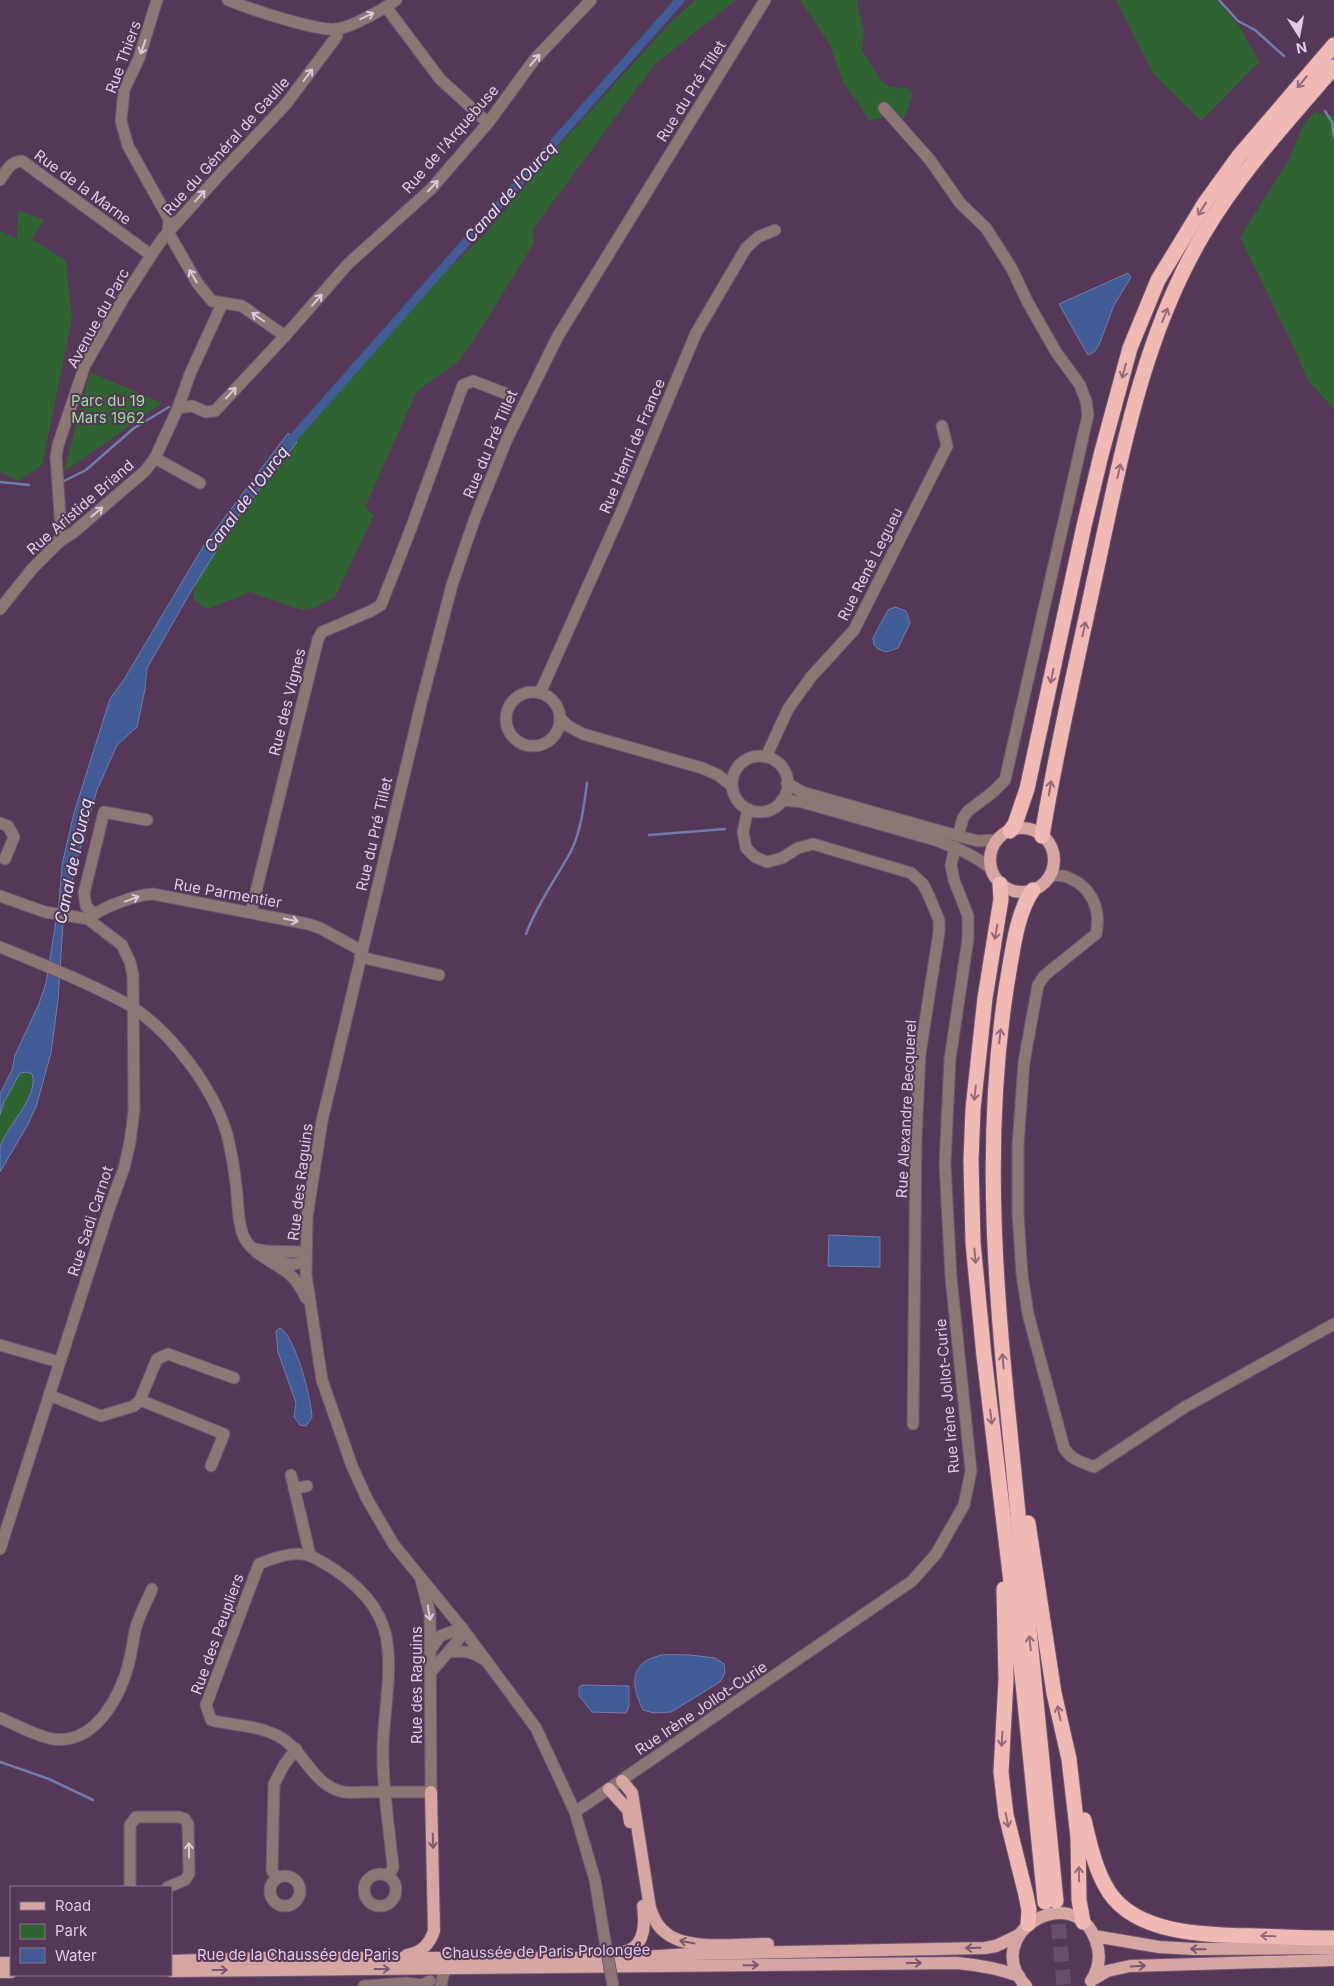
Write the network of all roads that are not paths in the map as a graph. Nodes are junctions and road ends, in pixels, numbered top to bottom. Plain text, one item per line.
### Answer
1 (158, 0) edge
2 (228, 0) edge
3 (396, 0) edge
4 (591, 0) edge
5 (765, 0) edge
6 (386, 7) junction
7 (336, 29) junction
8 (1334, 45) edge
9 (1334, 68) edge
10 (884, 108) dead end
11 (488, 123) junction
12 (0, 180) edge
13 (775, 230) dead end
14 (168, 232) junction
15 (151, 255) junction
16 (225, 304) junction
17 (284, 336) junction
18 (507, 394) dead end
19 (178, 408) junction
20 (942, 426) dead end
21 (155, 458) junction
22 (200, 482) dead end
23 (59, 542) junction
24 (0, 609) edge
25 (540, 693) junction
26 (560, 718) junction
27 (556, 734) junction
28 (584, 734) junction
29 (766, 756) junction
30 (739, 765) junction
31 (702, 768) junction
32 (787, 783) junction
33 (732, 786) junction
34 (782, 800) junction
35 (748, 809) junction
36 (147, 820) dead end
37 (0, 823) edge
38 (1004, 835) junction
39 (1042, 836) junction
40 (957, 842) junction
41 (5, 859) dead end
42 (991, 868) junction
43 (1050, 875) junction
44 (1000, 884) junction
45 (1033, 890) junction
46 (0, 896) edge
47 (251, 912) junction
48 (87, 917) junction
49 (0, 947) edge
50 (361, 954) junction
51 (438, 975) dead end
52 (134, 1008) junction
53 (251, 1247) junction
54 (262, 1255) junction
55 (306, 1257) junction
56 (310, 1306) junction
57 (1334, 1324) edge
58 (0, 1345) edge
59 (59, 1362) junction
60 (234, 1378) dead end
61 (49, 1395) junction
62 (140, 1400) junction
63 (913, 1424) dead end
64 (1012, 1462) junction
65 (211, 1466) dead end
66 (291, 1475) dead end
67 (307, 1486) dead end
68 (294, 1489) junction
69 (0, 1549) edge
70 (1008, 1550) junction
71 (310, 1555) junction
72 (421, 1578) junction
73 (152, 1589) dead end
74 (462, 1628) junction
75 (431, 1649) junction
76 (449, 1652) junction
77 (486, 1661) junction
78 (431, 1672) junction
79 (0, 1718) edge
80 (296, 1750) junction
81 (1069, 1759) junction
82 (622, 1780) junction
83 (609, 1789) junction
84 (385, 1792) junction
85 (431, 1792) junction
86 (575, 1812) junction
87 (389, 1876) dead end
88 (276, 1878) dead end
89 (130, 1886) edge
90 (170, 1886) edge
91 (1083, 1922) junction
92 (1024, 1929) junction
93 (1094, 1936) junction
94 (1334, 1938) edge
95 (1334, 1948) edge
96 (892, 1950) junction
97 (382, 1958) junction
98 (509, 1958) junction
99 (1334, 1960) edge
100 (172, 1961) edge
101 (448, 1964) junction
102 (424, 1969) junction
103 (172, 1971) edge
104 (1022, 1981) edge
105 (431, 1983) edge
106 (1089, 1983) edge
107 (364, 1986) edge
108 (441, 1986) edge
109 (613, 1986) edge

1 -> 14 street, Rue Thiers
2 - 7 street
3 - 6 street
11 -> 4 street, Rue de l'Arquebuse
5 - 50 street, Rue du Pré Tillet
7 -> 6 street
6 - 11 street
14 -> 7 street, Rue du Général de Gaulle
8 -> 38 highway
39 -> 9 highway
10 - 40 street, Rue Irène Jollot-Curie
17 -> 11 street, Rue de l'Arquebuse
12 - 15 street, Rue de la Marne
13 - 25 street, Rue Henri de France
14 - 15 street, Avenue du Parc
16 -> 14 street, Rue Thiers
15 - 23 street, Avenue du Parc
17 -> 16 street, Rue Thiers
16 - 19 street, Rue Aristide Briand
19 -> 17 street, Rue de l'Arquebuse
18 - 47 street, Rue des Vignes
19 - 21 street, Rue Aristide Briand
20 - 29 street, Rue René Legueu
21 - 22 street
23 -> 21 street, Rue Aristide Briand
23 - 24 street, Rue Aristide Briand
25 - 26 street
25 - 27 street
26 - 27 street
26 - 28 street
27 - 28 street
28 - 31 street
29 - 30 street
29 - 32 street
30 - 31 street
30 - 33 street
31 - 33 street
32 - 34 street
32 - 40 street
33 - 35 street
34 - 35 street
34 - 40 street
35 - 63 street, Rue Alexandre Becquerel
36 - 48 street
37 - 41 street
38 - 39 main road
38 - 40 street
38 - 42 main road
39 - 43 main road
40 - 42 street
40 - 82 street, Rue Irène Jollot-Curie
42 - 44 main road
43 - 45 main road
43 - 57 street
44 - 45 main road
44 -> 70 highway
64 -> 45 highway
46 - 48 street
48 -> 47 street, Rue Parmentier
47 -> 50 street, Rue Parmentier
48 - 52 street, Rue Sadi Carnot
49 - 52 street
50 - 51 street, Rue Parmentier
50 - 55 street, Rue des Raguins
52 - 53 street
52 - 59 street, Rue Sadi Carnot
53 - 54 street
53 - 55 street
54 - 55 street
54 - 56 street
55 - 56 street, Rue des Raguins
56 - 72 street, Rue des Raguins
58 - 59 street
59 - 61 street, Rue Sadi Carnot
60 - 62 street
61 - 62 street
61 - 69 street, Rue Sadi Carnot
62 - 65 street
70 -> 64 highway
81 -> 64 highway
66 - 68 street
67 - 68 street
68 - 71 street
70 -> 92 highway
71 - 80 street, Rue des Peupliers
71 - 84 street
72 - 74 street, Rue des Raguins
72 -> 75 street, Rue des Raguins
73 - 79 street
74 - 75 street
74 - 76 street
74 - 77 street, Rue des Raguins
75 - 78 street, Rue des Raguins
76 - 77 street
76 - 78 street
77 - 86 street, Rue des Raguins
78 - 85 street, Rue des Raguins
80 - 84 street, Rue des Peupliers
80 - 88 street
91 -> 81 highway
94 -> 81 highway
82 - 83 street, Rue Irène Jollot-Curie
96 -> 82 main road
83 - 86 street, Rue Irène Jollot-Curie
83 - 98 main road
84 - 85 street, Rue des Peupliers
84 - 87 street
85 -> 97 main road
86 - 109 street, Rue des Raguins, bridge
90 -> 89 street
91 - 92 main road
91 - 93 main road
92 -> 96 main road
92 - 104 main road
95 -> 93 main road
93 - 106 main road
96 - 98 main road
97 - 100 main road, Rue de la Chaussée de Paris
97 - 101 main road
98 - 101 main road
106 -> 99 main road
101 - 102 main road, Chaussée de Paris Prolongée
101 -> 104 main road, Chaussée de Paris Prolongée
101 - 108 street
103 -> 102 main road, Rue de la Chaussée de Paris
102 - 105 street
105 - 107 street

